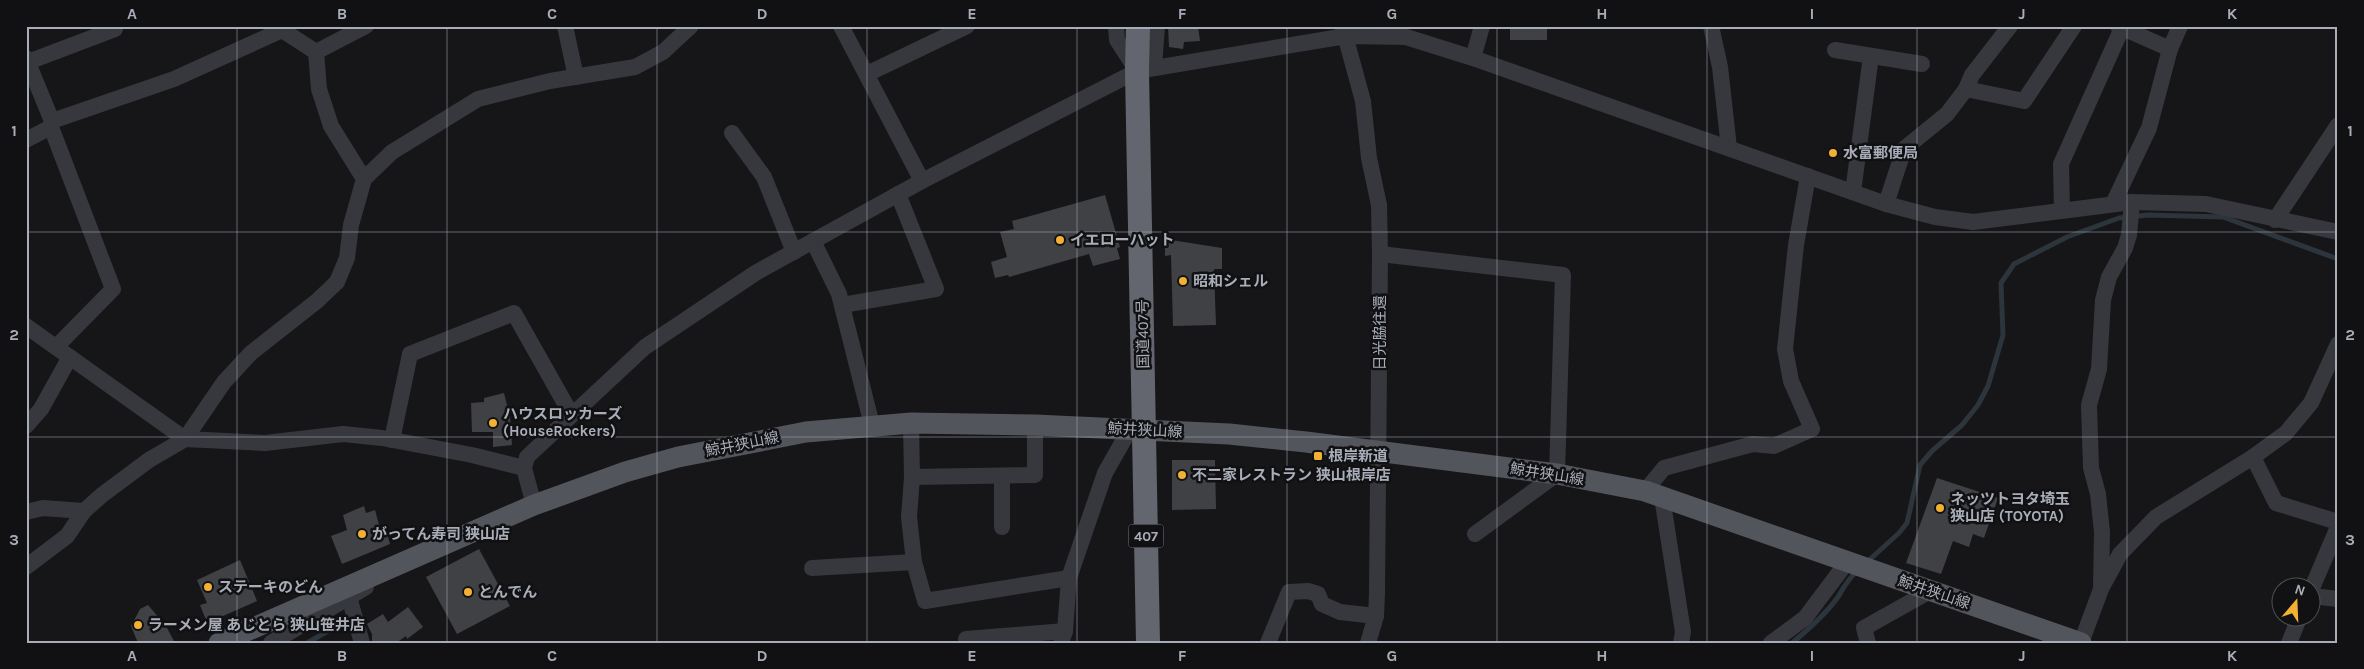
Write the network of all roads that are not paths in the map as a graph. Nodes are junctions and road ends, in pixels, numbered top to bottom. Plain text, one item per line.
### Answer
1 (366, 26) edge
2 (565, 26) edge
3 (691, 26) edge
4 (841, 26) edge
5 (967, 26) edge
6 (1116, 26) edge
7 (1138, 26) edge
8 (1157, 26) edge
9 (1482, 26) edge
10 (1711, 26) edge
11 (2010, 26) edge
12 (2074, 26) edge
13 (2180, 26) edge
14 (2120, 27) edge
15 (278, 28) edge
16 (114, 29) dead end
17 (1344, 31) edge
18 (2170, 48) junction
19 (1835, 50) dead end
20 (316, 52) junction
21 (1871, 56) junction
22 (1473, 58) junction
23 (27, 60) edge
24 (1922, 64) dead end
25 (1146, 69) junction
26 (867, 74) junction
27 (576, 78) junction
28 (1966, 89) junction
29 (52, 124) junction
30 (2338, 125) edge
31 (732, 132) dead end
32 (26, 140) edge
33 (1729, 148) junction
34 (1808, 176) junction
35 (364, 178) junction
36 (922, 181) junction
37 (1853, 192) junction
38 (898, 194) junction
39 (1886, 204) junction
40 (2113, 204) junction
41 (2062, 211) junction
42 (2131, 212) junction
43 (2275, 220) junction
44 (2338, 232) edge
45 (813, 241) junction
46 (794, 252) junction
47 (1380, 254) junction
48 (842, 305) junction
49 (26, 326) edge
50 (2338, 344) edge
51 (56, 347) junction
52 (70, 357) junction
53 (571, 414) junction
54 (911, 423) junction
55 (872, 425) junction
56 (1035, 425) junction
57 (26, 426) edge
58 (1137, 429) junction
59 (185, 439) junction
60 (392, 440) junction
61 (1379, 452) junction
62 (2254, 457) junction
63 (524, 468) junction
64 (1558, 474) junction
65 (1002, 476) junction
66 (912, 477) junction
67 (1653, 494) junction
68 (534, 505) junction
69 (84, 511) junction
70 (26, 512) edge
71 (2338, 522) edge
72 (1002, 527) dead end
73 (2338, 527) edge
74 (1475, 534) dead end
75 (914, 562) junction
76 (1855, 564) junction
77 (26, 567) edge
78 (812, 568) dead end
79 (2317, 576) edge
80 (1069, 578) junction
81 (2101, 589) junction
82 (1930, 591) junction
83 (346, 593) junction
84 (2322, 597) edge
85 (2338, 599) edge
86 (1376, 616) junction
87 (2296, 626) edge
88 (1063, 637) edge
89 (966, 639) dead end
90 (1773, 642) edge
91 (219, 643) edge
92 (272, 643) edge
93 (362, 643) edge
94 (1148, 643) edge
95 (1268, 643) edge
96 (1368, 643) edge
97 (1681, 643) edge
98 (1868, 643) edge
99 (2081, 643) edge
100 (2289, 643) edge

1 - 20 street
2 - 27 street
3 - 27 street
4 - 26 street
5 - 26 street
6 - 25 street
7 - 25 highway, 国道407号 / 407
8 - 25 street
9 - 22 street
10 - 33 street
11 - 28 street
12 - 28 street
13 - 18 street
14 - 18 street
14 - 41 street
15 - 20 street
15 - 29 street
16 - 23 street
17 - 22 street
17 - 25 street
17 - 47 street, 日光脇往還
18 - 40 street
19 - 21 street
20 - 35 street
21 - 24 street
21 - 37 street
22 - 33 street
23 - 29 street
25 - 36 street
25 - 58 highway, 国道407号 / 407
26 - 36 street
27 - 35 street
28 - 39 street
29 - 32 street
29 - 51 street
30 - 43 street
31 - 46 street
33 - 34 street
34 - 37 street
34 - 67 street
35 - 59 street
36 - 38 street
37 - 39 street
38 - 45 street
38 - 48 street
39 - 41 street
40 - 41 street
40 - 42 street
42 - 43 street
42 - 81 street
43 - 44 street
45 - 46 street
45 - 48 street
46 - 53 street
47 - 61 street, 日光脇往還
47 - 64 street
48 - 55 street
49 - 51 street
50 - 62 street
51 - 52 street
52 - 57 street
52 - 59 street
53 - 60 street
53 - 63 street
54 - 55 main road, 鯨井狭山線
54 - 56 main road, 鯨井狭山線
54 - 66 street
55 - 68 main road, 鯨井狭山線
56 - 58 main road, 鯨井狭山線
56 - 65 street
58 - 61 main road, 鯨井狭山線
58 - 80 street
58 - 94 highway, 国道407号 / 407
59 - 60 street
59 - 69 street
60 - 63 street
61 - 64 main road, 鯨井狭山線
61 - 86 street, 日光脇往還
62 - 71 street
62 - 81 street
63 - 68 street
64 - 67 main road, 鯨井狭山線
64 - 74 street
65 - 66 street
65 - 72 street
66 - 75 street
67 - 76 main road, 鯨井狭山線
67 - 97 street
68 - 83 main road, 鯨井狭山線
69 - 70 street
69 - 77 street
73 - 79 street
75 - 78 street
75 - 80 street
76 - 82 main road, 鯨井狭山線
76 - 90 street
80 - 88 street
81 - 99 street
82 - 98 street
82 - 99 main road, 鯨井狭山線
83 - 91 main road, 鯨井狭山線
83 - 92 street
83 - 93 street
84 - 85 street
86 - 95 street
86 - 96 street, 日光脇往還
87 - 100 street
88 - 89 street

